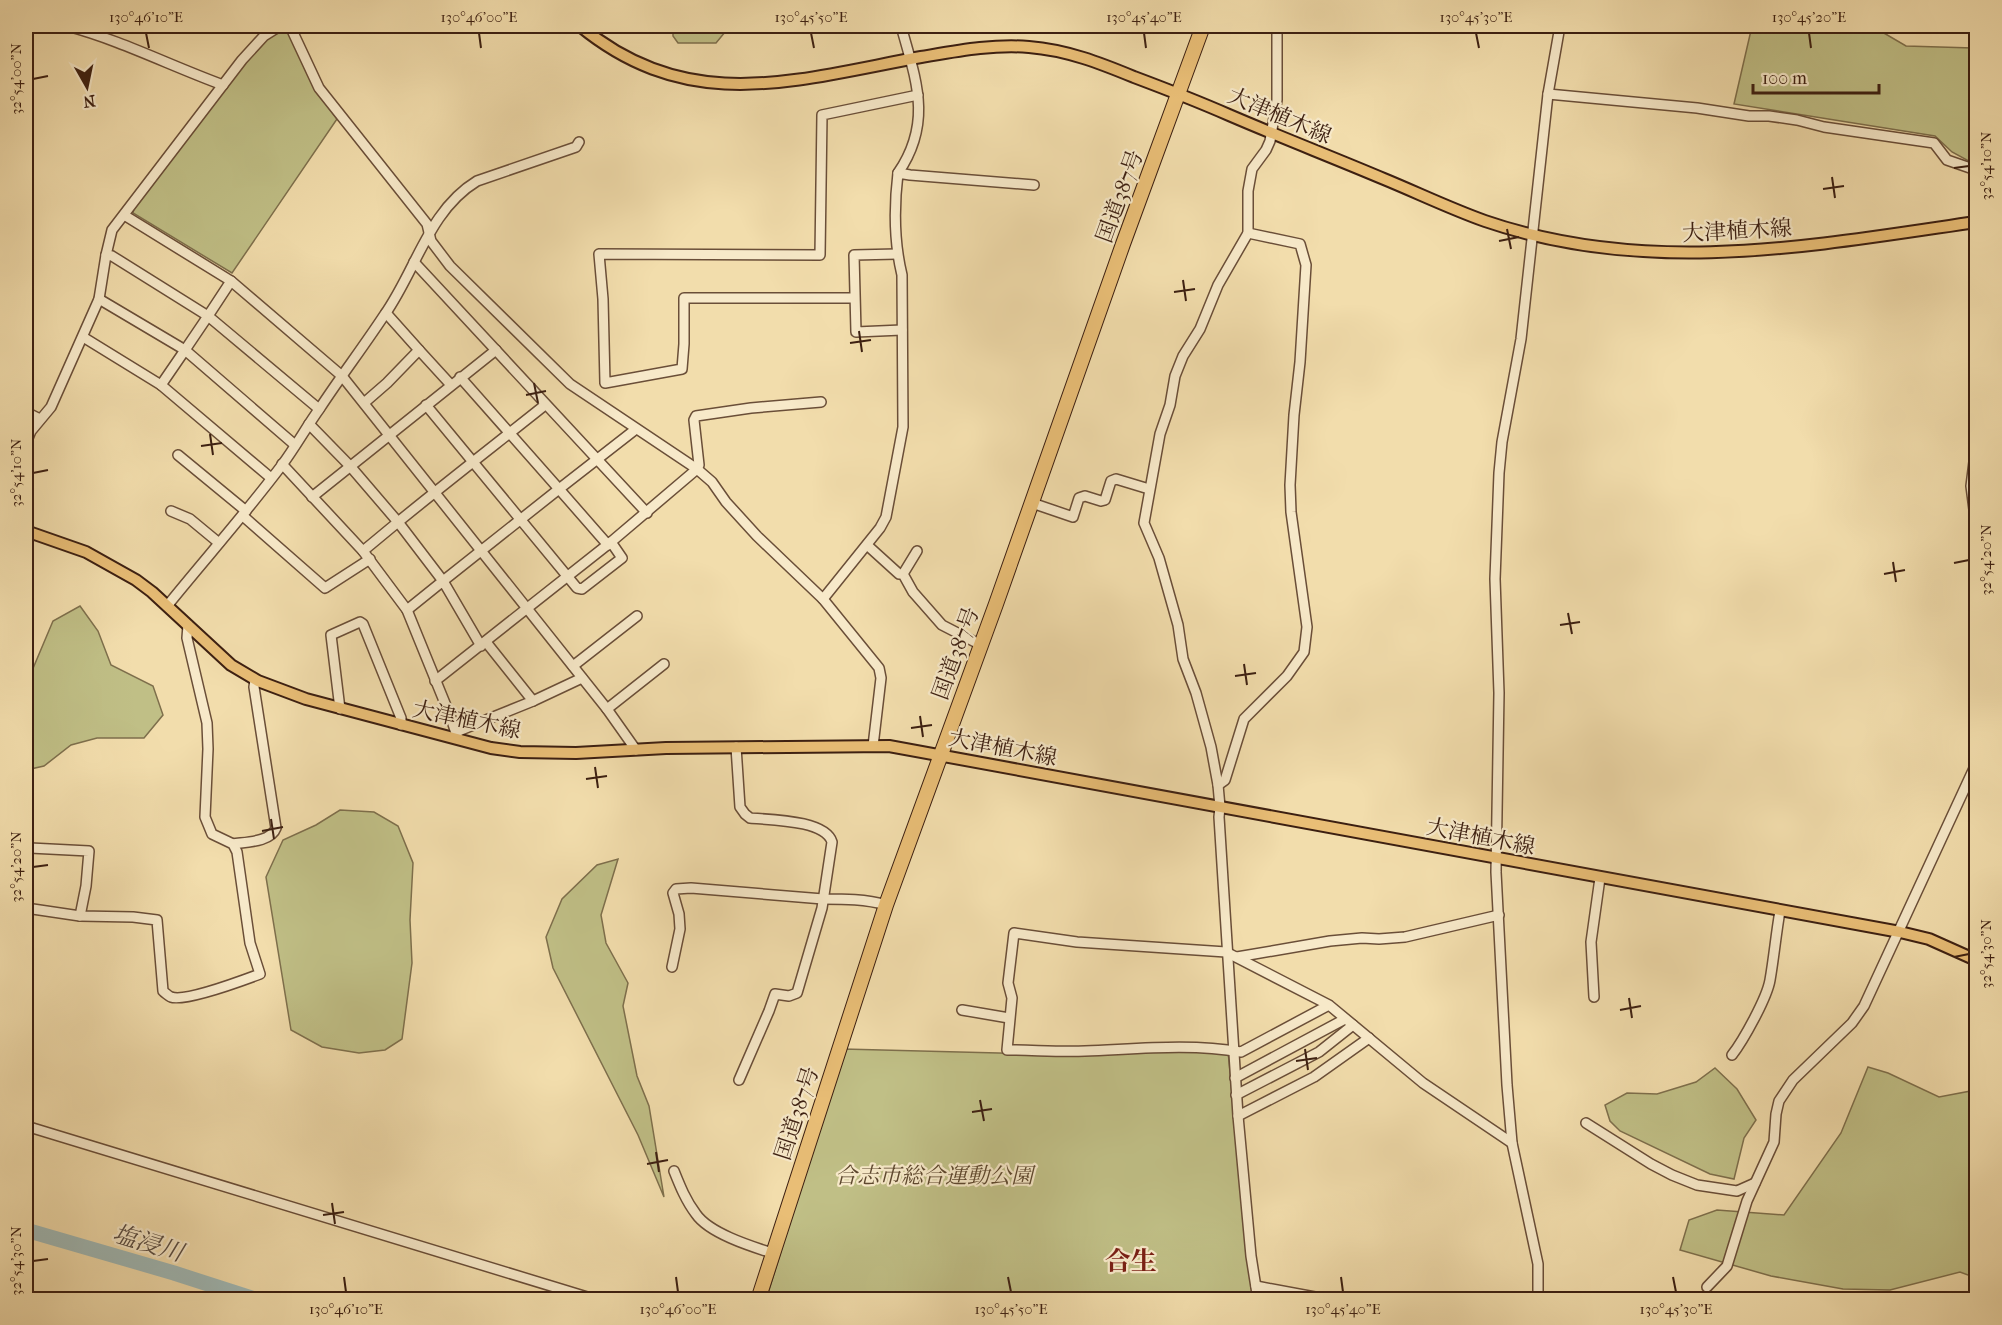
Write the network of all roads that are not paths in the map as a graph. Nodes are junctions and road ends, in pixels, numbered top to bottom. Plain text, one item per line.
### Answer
1 (67, 26) edge
2 (280, 26) edge
3 (290, 26) edge
4 (580, 26) edge
5 (902, 26) edge
6 (1203, 26) edge
7 (1276, 26) edge
8 (1560, 26) edge
9 (911, 59) junction
10 (223, 85) junction
11 (1178, 93) junction
12 (1548, 94) junction
13 (918, 95) junction
14 (1271, 134) junction
15 (579, 142) dead end
16 (1977, 170) edge
17 (898, 173) junction
18 (1034, 186) dead end
19 (124, 214) junction
20 (1977, 222) edge
21 (429, 233) junction
22 (1248, 233) junction
23 (1532, 234) junction
24 (897, 254) junction
25 (105, 255) junction
26 (414, 262) junction
27 (231, 281) junction
28 (854, 298) junction
29 (99, 299) junction
30 (386, 313) junction
31 (208, 316) junction
32 (902, 330) junction
33 (83, 337) junction
34 (185, 350) junction
35 (419, 350) junction
36 (496, 350) junction
37 (342, 376) junction
38 (460, 377) junction
39 (161, 385) junction
40 (451, 385) junction
41 (821, 402) dead end
42 (364, 403) junction
43 (426, 405) junction
44 (545, 405) junction
45 (319, 409) junction
46 (26, 412) edge
47 (40, 419) junction
48 (309, 424) junction
49 (636, 429) junction
50 (510, 433) junction
51 (389, 434) junction
52 (26, 443) edge
53 (295, 445) junction
54 (1977, 446) edge
55 (178, 455) dead end
56 (598, 460) junction
57 (474, 462) junction
58 (282, 464) junction
59 (350, 466) junction
60 (697, 469) junction
61 (272, 478) junction
62 (560, 489) junction
63 (1149, 489) junction
64 (434, 493) junction
65 (312, 497) junction
66 (1032, 503) junction
67 (171, 511) dead end
68 (647, 513) junction
69 (244, 514) junction
70 (521, 519) junction
71 (398, 522) junction
72 (1977, 525) edge
73 (26, 531) edge
74 (219, 543) junction
75 (610, 543) junction
76 (867, 545) junction
77 (481, 550) junction
78 (363, 551) junction
79 (917, 551) dead end
80 (370, 559) junction
81 (903, 574) junction
82 (568, 576) junction
83 (443, 580) junction
84 (823, 599) junction
85 (167, 606) junction
86 (527, 609) junction
87 (407, 610) junction
88 (637, 616) dead end
89 (188, 625) junction
90 (483, 644) junction
91 (981, 645) junction
92 (664, 664) dead end
93 (573, 666) junction
94 (582, 678) junction
95 (255, 680) junction
96 (435, 681) junction
97 (533, 701) junction
98 (340, 708) junction
99 (607, 709) junction
100 (401, 725) junction
101 (457, 736) junction
102 (873, 746) junction
103 (736, 747) junction
104 (636, 750) junction
105 (940, 755) junction
106 (1975, 769) edge
107 (1218, 785) junction
108 (1220, 807) junction
109 (233, 844) junction
110 (30, 848) dead end
111 (1496, 858) junction
112 (1600, 878) junction
113 (823, 899) junction
114 (886, 904) junction
115 (26, 908) edge
116 (1780, 910) junction
117 (1499, 915) junction
118 (80, 916) junction
119 (1900, 933) junction
120 (1226, 952) junction
121 (1237, 957) junction
122 (1977, 960) edge
123 (672, 967) dead end
124 (1594, 997) dead end
125 (1329, 1005) junction
126 (963, 1008) dead end
127 (1009, 1015) junction
128 (1345, 1019) junction
129 (1353, 1025) junction
130 (1370, 1038) junction
131 (1232, 1051) junction
132 (1732, 1055) dead end
133 (1234, 1078) junction
134 (739, 1080) dead end
135 (1236, 1095) junction
136 (1238, 1116) junction
137 (1586, 1123) dead end
138 (26, 1126) edge
139 (1512, 1143) junction
140 (674, 1171) dead end
141 (1755, 1183) junction
142 (772, 1253) junction
143 (1256, 1286) junction
144 (1707, 1287) dead end
145 (597, 1299) edge
146 (758, 1299) edge
147 (1258, 1299) edge
148 (1331, 1299) edge
149 (1538, 1299) edge

1 - 10 street
2 - 10 street
3 - 21 street
4 - 9 main road, 大津植木線
5 - 9 street
6 - 11 highway, 国道387号
7 - 14 street
8 - 12 street
9 - 11 main road, 大津植木線
9 - 13 street
10 - 19 street
11 - 14 main road, 大津植木線
11 - 66 highway, 国道387号
12 - 16 street
12 - 23 street
13 - 17 street
13 - 28 street
14 - 22 street
14 - 23 main road, 大津植木線
15 - 21 street
17 - 18 street
17 - 24 street
19 - 25 street
19 - 27 street
20 - 23 main road, 大津植木線
21 - 26 street
21 - 49 street
22 - 63 street
22 - 107 street
23 - 111 street
24 - 28 street
24 - 32 street
25 - 29 street
25 - 31 street
26 - 30 street
26 - 36 street
27 - 31 street
27 - 37 street
28 - 32 street
29 - 33 street
29 - 34 street
30 - 35 street
30 - 37 street
31 - 34 street
31 - 45 street
32 - 76 street
33 - 39 street
33 - 47 street
34 - 39 street
34 - 53 street
35 - 40 street
35 - 42 street
36 - 38 street
36 - 44 street
37 - 42 street
37 - 45 street
38 - 40 street
38 - 50 street
39 - 61 street
40 - 43 street
41 - 60 street
42 - 51 street
43 - 51 street
43 - 57 street
44 - 50 street
44 - 56 street
45 - 48 street
46 - 47 street
47 - 52 street
48 - 53 street
48 - 59 street
49 - 56 street
49 - 60 street
50 - 57 street
50 - 62 street
51 - 59 street
51 - 64 street
53 - 58 street
54 - 72 street
55 - 69 street
56 - 62 street
56 - 68 street
57 - 64 street
57 - 70 street
58 - 61 street
58 - 65 street
59 - 65 street
59 - 71 street
60 - 68 street
60 - 84 street
61 - 69 street
62 - 70 street
62 - 75 street
63 - 66 street
63 - 107 street
64 - 71 street
64 - 77 street
65 - 78 street
66 - 91 highway, 国道387号
67 - 74 street
68 - 75 street
69 - 74 street
69 - 80 street
70 - 77 street
70 - 82 street
71 - 78 street
71 - 83 street
73 - 85 main road, 大津植木線
74 - 85 street
75 - 82 street
75 - 82 street
76 - 81 street
76 - 84 street
77 - 83 street
77 - 86 street
78 - 80 street
79 - 81 street
80 - 87 street
81 - 91 street
82 - 86 street
83 - 87 street
83 - 90 street
84 - 102 street
85 - 89 main road, 大津植木線
86 - 90 street
86 - 93 street
87 - 96 street
88 - 93 street
89 - 95 main road, 大津植木線
89 - 109 street
90 - 96 street
90 - 97 street
91 - 105 highway, 国道387号
92 - 99 street
93 - 94 street
94 - 97 street
94 - 99 street
95 - 98 main road, 大津植木線
95 - 109 street
96 - 101 street
97 - 101 street
98 - 100 main road, 大津植木線
98 - 100 street
99 - 104 street
100 - 101 main road, 大津植木線
101 - 104 main road, 大津植木線
102 - 103 main road, 大津植木線
102 - 105 main road, 大津植木線
103 - 104 main road, 大津植木線
103 - 113 street
105 - 108 main road, 大津植木線
105 - 114 highway, 国道387号
106 - 119 street
107 - 108 street
108 - 111 main road, 大津植木線
108 - 120 street
109 - 118 street
110 - 118 street
111 - 112 main road, 大津植木線
111 - 117 street
112 - 116 main road, 大津植木線
112 - 124 street
113 - 114 street
113 - 123 street
113 - 134 street
114 - 142 highway, 国道387号
115 - 118 street
116 - 119 main road, 大津植木線
116 - 132 street
117 - 121 street
117 - 139 street
119 - 122 main road, 大津植木線
119 - 141 street
120 - 121 street
120 - 127 street
120 - 131 street
121 - 125 street
125 - 128 street
125 - 131 street
126 - 127 street
127 - 131 street
128 - 129 street
128 - 133 street
129 - 130 street
129 - 135 street
130 - 136 street
130 - 139 street
131 - 133 street
133 - 135 street
135 - 136 street
136 - 143 street
137 - 141 street
138 - 145 street
139 - 149 street
140 - 142 street
141 - 144 street
142 - 146 highway, 国道387号
143 - 147 street
143 - 148 street

